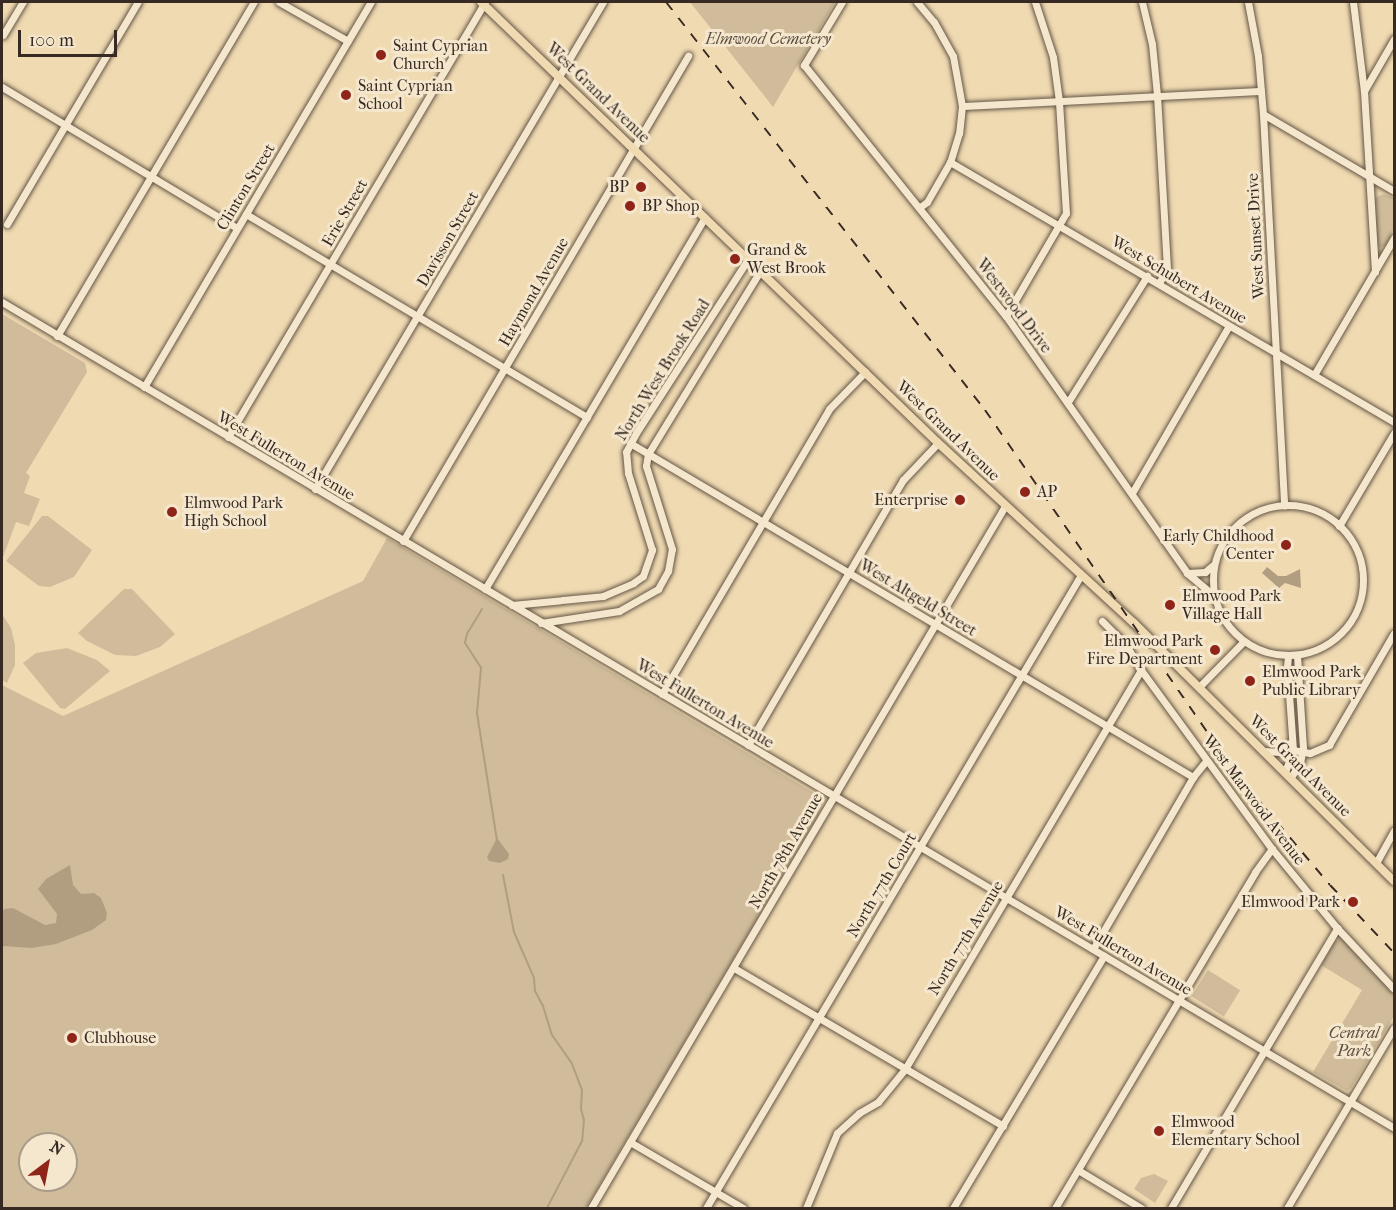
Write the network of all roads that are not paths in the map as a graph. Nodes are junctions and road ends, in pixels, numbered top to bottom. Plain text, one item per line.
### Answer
1 (22, 2) edge
2 (138, 2) edge
3 (254, 2) edge
4 (279, 2) edge
5 (371, 2) edge
6 (483, 2) edge
7 (603, 2) edge
8 (842, 2) edge
9 (917, 2) edge
10 (1035, 2) edge
11 (1142, 2) edge
12 (1248, 2) edge
13 (1353, 2) edge
14 (3, 35) edge
15 (1395, 39) edge
16 (348, 41) junction
17 (688, 56) dead end
18 (559, 77) junction
19 (2, 87) edge
20 (1261, 91) junction
21 (1364, 91) junction
22 (1157, 95) junction
23 (1059, 101) junction
24 (962, 106) junction
25 (1263, 114) junction
26 (65, 125) junction
27 (634, 149) junction
28 (950, 162) junction
29 (1367, 175) junction
30 (152, 177) junction
31 (1395, 191) edge
32 (920, 207) junction
33 (246, 214) junction
34 (705, 217) junction
35 (7, 224) dead end
36 (1061, 225) junction
37 (237, 228) junction
38 (1395, 238) edge
39 (748, 260) junction
40 (330, 265) junction
41 (760, 271) junction
42 (1375, 272) junction
43 (1147, 276) junction
44 (1159, 283) junction
45 (2, 302) edge
46 (418, 316) junction
47 (1006, 316) junction
48 (1229, 326) junction
49 (57, 336) junction
50 (1276, 353) junction
51 (505, 368) junction
52 (866, 372) junction
53 (1314, 375) junction
54 (144, 387) junction
55 (1068, 402) junction
56 (587, 417) junction
57 (1395, 422) edge
58 (1395, 433) edge
59 (228, 438) junction
60 (630, 443) junction
61 (938, 443) junction
62 (648, 454) junction
63 (315, 489) junction
64 (1132, 493) junction
65 (1284, 505) junction
66 (1005, 506) junction
67 (763, 522) junction
68 (1339, 526) junction
69 (403, 541) junction
70 (1213, 565) junction
71 (849, 573) junction
72 (1187, 573) junction
73 (1081, 575) junction
74 (485, 590) junction
75 (1214, 596) junction
76 (512, 605) junction
77 (1102, 621) dead end
78 (541, 623) junction
79 (935, 624) junction
80 (1395, 633) edge
81 (1244, 642) junction
82 (1297, 655) junction
83 (1288, 656) junction
84 (1141, 670) junction
85 (1022, 675) junction
86 (1199, 687) junction
87 (662, 694) junction
88 (1107, 726) junction
89 (1292, 740) junction
90 (748, 745) junction
91 (1293, 750) junction
92 (1263, 751) junction
93 (1302, 753) junction
94 (1206, 760) junction
95 (1288, 774) junction
96 (1193, 777) junction
97 (834, 796) junction
98 (1395, 831) edge
99 (920, 847) junction
100 (1272, 849) junction
101 (1376, 862) junction
102 (1395, 881) edge
103 (1006, 898) junction
104 (1337, 928) junction
105 (1093, 949) junction
106 (1104, 956) junction
107 (734, 968) junction
108 (1395, 989) edge
109 (1179, 1000) junction
110 (819, 1018) junction
111 (1395, 1028) edge
112 (1264, 1051) junction
113 (905, 1069) junction
114 (1351, 1102) junction
115 (1003, 1126) junction
116 (1395, 1128) edge
117 (630, 1142) junction
118 (1077, 1170) junction
119 (716, 1192) junction
120 (591, 1209) edge
121 (706, 1209) edge
122 (743, 1209) edge
123 (806, 1209) edge
124 (953, 1209) edge
125 (1055, 1209) edge
126 (1142, 1209) edge
127 (1171, 1209) edge
128 (1287, 1209) edge

1 - 14 street
2 - 26 street
3 - 30 street
4 - 16 street
5 - 16 street, Clinton Street
6 - 18 main road, West Grand Avenue
6 - 40 street, Erie Street
7 - 18 street, Davisson Street
8 - 32 street, Westwood Drive
9 - 24 street
10 - 23 street
11 - 22 street
12 - 20 street, West Sunset Drive
13 - 21 street
15 - 21 street
16 - 33 street, Clinton Street
17 - 27 street, Haymond Avenue
18 - 27 main road, West Grand Avenue
18 - 46 street, Davisson Street
19 - 26 street
20 - 22 street
20 - 25 street, West Sunset Drive
21 - 29 street
22 - 23 street
22 - 44 street
23 - 24 street
23 - 36 street
24 - 28 street
25 - 29 street
25 - 50 street, West Sunset Drive
26 - 30 street
26 - 35 street
27 - 34 main road, West Grand Avenue
27 - 51 street, Haymond Avenue
28 - 32 street
28 - 36 street, West Schubert Avenue
29 - 31 street
29 - 42 street
30 - 37 street
30 - 49 street
32 - 47 street, Westwood Drive
33 - 37 street, Clinton Street
33 - 40 street
34 - 39 main road, West Grand Avenue
34 - 56 street
36 - 43 street, West Schubert Avenue
36 - 47 street
37 - 54 street, Clinton Street
38 - 42 street
39 - 41 main road, West Grand Avenue
39 - 60 street, North West Brook Road
40 - 46 street
40 - 59 street, Erie Street
41 - 52 main road, West Grand Avenue
41 - 62 street
42 - 53 street
43 - 44 street, West Schubert Avenue
43 - 55 street
44 - 48 street, West Schubert Avenue
45 - 49 street, West Fullerton Avenue
46 - 51 street
46 - 63 street, Davisson Street
47 - 55 street, Westwood Drive
48 - 50 street, West Schubert Avenue
48 - 64 street
49 - 54 street, West Fullerton Avenue
50 - 53 street, West Schubert Avenue
50 - 65 street, West Sunset Drive
51 - 56 street
51 - 69 street, Haymond Avenue
52 - 61 main road, West Grand Avenue
52 - 67 street
53 - 57 street, West Schubert Avenue
54 - 59 street, West Fullerton Avenue
55 - 64 street, Westwood Drive
56 - 74 street
58 - 68 street
59 - 63 street, West Fullerton Avenue
60 - 62 street, West Altgeld Street
60 - 76 street, North West Brook Road
61 - 66 main road, West Grand Avenue
61 - 71 street
62 - 67 street, West Altgeld Street
62 - 78 street
63 - 69 street, West Fullerton Avenue
64 - 72 street, Westwood Drive
65 - 68 street
65 - 70 street
66 - 73 main road, West Grand Avenue
66 - 79 street, North 78th Avenue
67 - 71 street, West Altgeld Street
67 - 87 street
68 - 82 street
69 - 74 street, West Fullerton Avenue
70 - 72 street
70 - 75 street
71 - 79 street, West Altgeld Street
71 - 90 street
72 - 75 street, Westwood Drive
73 - 85 street, North 77th Court
73 - 86 main road, West Grand Avenue
74 - 76 street, West Fullerton Avenue
75 - 81 street
76 - 78 street, West Fullerton Avenue
77 - 84 street, West Marwood Avenue
78 - 87 street, West Fullerton Avenue
79 - 85 street, West Altgeld Street
79 - 97 street, North 78th Avenue
80 - 93 street
81 - 83 street
81 - 86 street
82 - 83 street
82 - 93 street
83 - 89 street
84 - 88 street, North 77th Avenue
84 - 94 street, West Marwood Avenue
85 - 88 street, West Altgeld Street
85 - 99 street, North 77th Court
86 - 92 main road, West Grand Avenue
87 - 90 street, West Fullerton Avenue
88 - 96 street, West Altgeld Street
88 - 103 street, North 77th Avenue
89 - 91 street
89 - 92 street
90 - 97 street, West Fullerton Avenue
91 - 93 street
91 - 95 street
92 - 95 main road, West Grand Avenue
93 - 95 street
94 - 96 street
94 - 100 street, West Marwood Avenue
95 - 101 main road, West Grand Avenue
96 - 105 street
97 - 99 street, West Fullerton Avenue
97 - 107 street, North 78th Avenue
98 - 101 street
99 - 103 street, West Fullerton Avenue
99 - 110 street, North 77th Court
100 - 104 street, West Marwood Avenue
100 - 109 street
101 - 102 main road, West Grand Avenue
103 - 105 street, West Fullerton Avenue
103 - 113 street, North 77th Avenue
104 - 108 street, West Marwood Avenue
104 - 112 street
105 - 106 street, West Fullerton Avenue
106 - 109 street, West Fullerton Avenue
106 - 115 street
107 - 110 street
107 - 117 street, North 78th Avenue
109 - 112 street, West Fullerton Avenue
109 - 118 street
110 - 113 street
110 - 119 street, North 77th Court
111 - 114 street
112 - 114 street, West Fullerton Avenue
112 - 127 street
113 - 115 street
113 - 123 street, North 77th Avenue
114 - 116 street, West Fullerton Avenue
114 - 128 street
115 - 124 street
117 - 119 street
117 - 120 street, North 78th Avenue
118 - 125 street
118 - 126 street
119 - 121 street, North 77th Court
119 - 122 street

